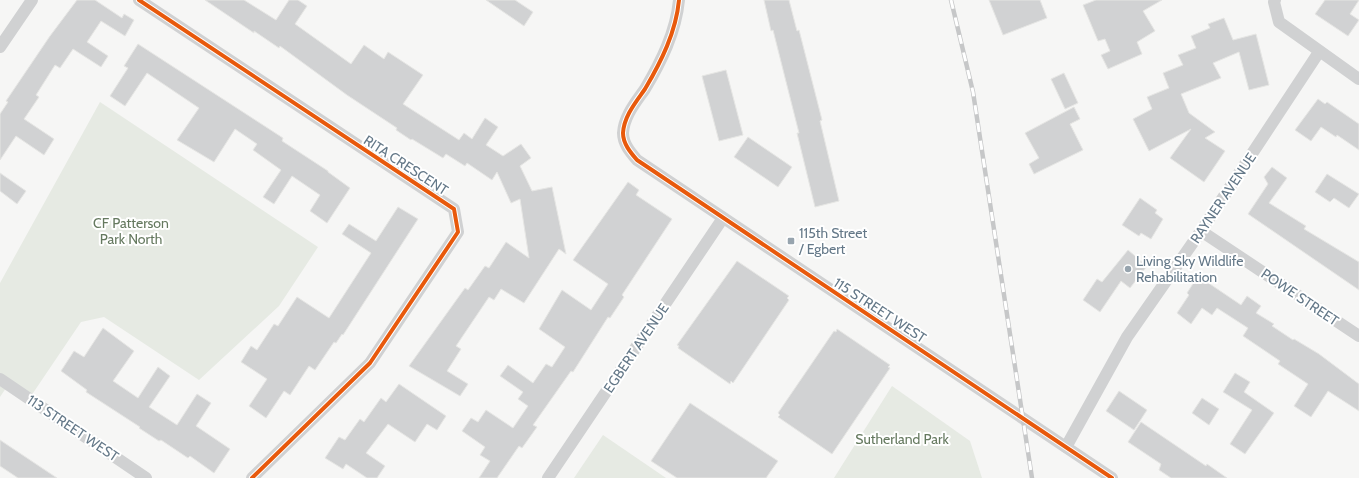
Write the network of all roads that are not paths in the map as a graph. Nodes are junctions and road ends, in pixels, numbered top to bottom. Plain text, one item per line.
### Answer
1 (32, 0) edge
2 (139, 0) edge
3 (679, 0) edge
4 (1275, 0) edge
5 (0, 47) edge
6 (1320, 52) junction
7 (1359, 79) edge
8 (723, 218) junction
9 (1201, 231) junction
10 (1359, 336) edge
11 (0, 379) edge
12 (1066, 447) junction
13 (146, 478) edge
14 (252, 478) edge
15 (548, 478) edge
16 (1112, 478) edge

1 - 5 street
2 - 14 street, RITA CRESCENT
3 - 8 street, 115 STREET WEST
4 - 6 street
6 - 7 street
6 - 9 street, RAYNER AVENUE
8 - 12 street, 115 STREET WEST
8 - 15 street, EGBERT AVENUE
9 - 10 street, POWE STREET
9 - 12 street, RAYNER AVENUE
11 - 13 street, 113 STREET WEST
12 - 16 street, 115 STREET WEST

